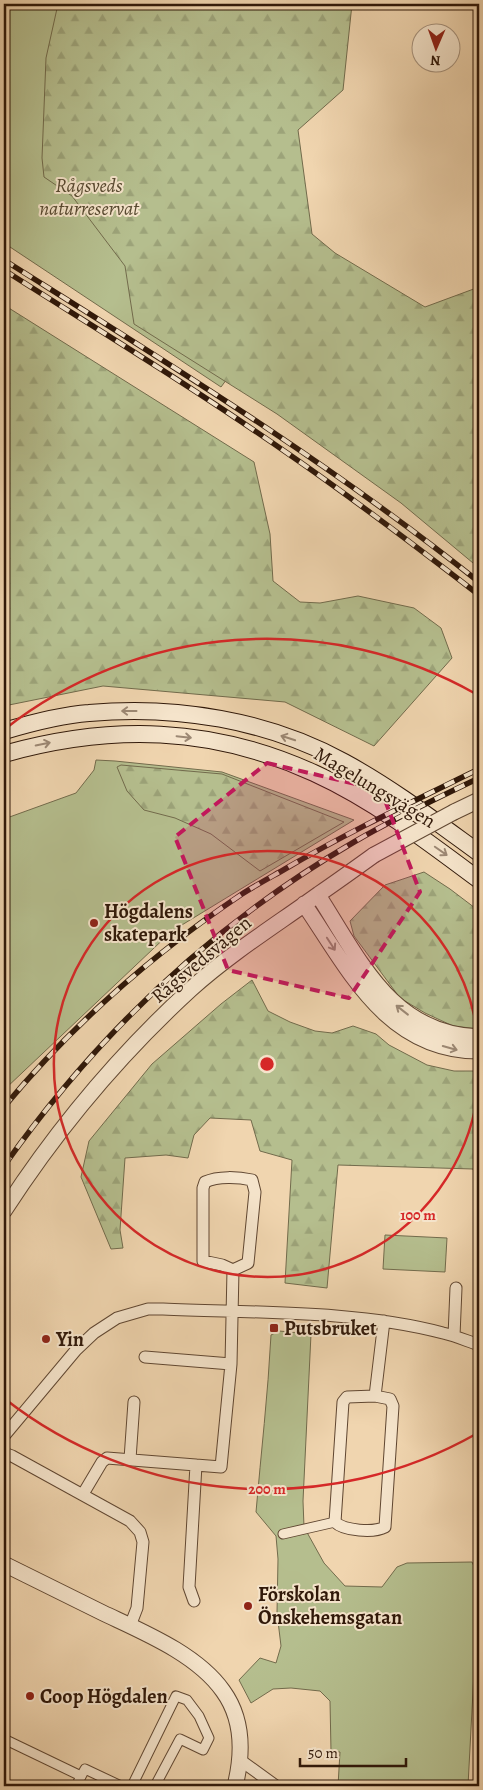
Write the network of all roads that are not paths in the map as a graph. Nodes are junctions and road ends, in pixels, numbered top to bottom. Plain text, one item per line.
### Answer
1 (4, 731) edge
2 (4, 754) edge
3 (479, 800) edge
4 (479, 853) edge
5 (479, 880) edge
6 (318, 895) junction
7 (304, 904) junction
8 (479, 1037) edge
9 (479, 1051) edge
10 (4, 1211) edge
11 (233, 1270) junction
12 (456, 1288) dead end
13 (232, 1312) junction
14 (384, 1321) junction
15 (454, 1336) junction
16 (479, 1346) edge
17 (145, 1357) dead end
18 (231, 1364) junction
19 (375, 1396) junction
20 (134, 1402) dead end
21 (4, 1436) edge
22 (4, 1453) edge
23 (130, 1459) junction
24 (196, 1465) junction
25 (83, 1494) junction
26 (335, 1522) junction
27 (283, 1534) dead end
28 (4, 1564) edge
29 (194, 1602) dead end
30 (130, 1626) junction
31 (4, 1739) edge
32 (240, 1760) junction
33 (81, 1776) junction
34 (76, 1786) edge
35 (121, 1786) edge
36 (132, 1786) edge
37 (155, 1786) edge
38 (235, 1786) edge
39 (276, 1786) edge

4 -> 1 main road, Magelungsvägen
2 -> 5 main road, Magelungsvägen
3 - 6 street, Rågsvedsvägen, bridge
6 - 7 street, Rågsvedsvägen
8 -> 6 street
7 -> 9 street
7 - 10 street, Rågsvedsvägen
11 - 11 street
11 - 13 street
12 - 15 street
13 - 14 street
13 - 18 street
13 - 21 street
14 - 15 street
14 - 19 street
15 - 16 street
17 - 18 street
18 - 24 street
19 - 26 street
19 - 26 street
20 - 23 street
22 - 25 street
23 - 24 street
23 - 25 street
24 - 29 street
25 - 30 street
26 - 27 street
28 - 30 street
30 - 32 street
31 - 33 street
32 - 38 street
32 - 39 street
33 - 34 street
33 - 35 street
36 - 37 street

